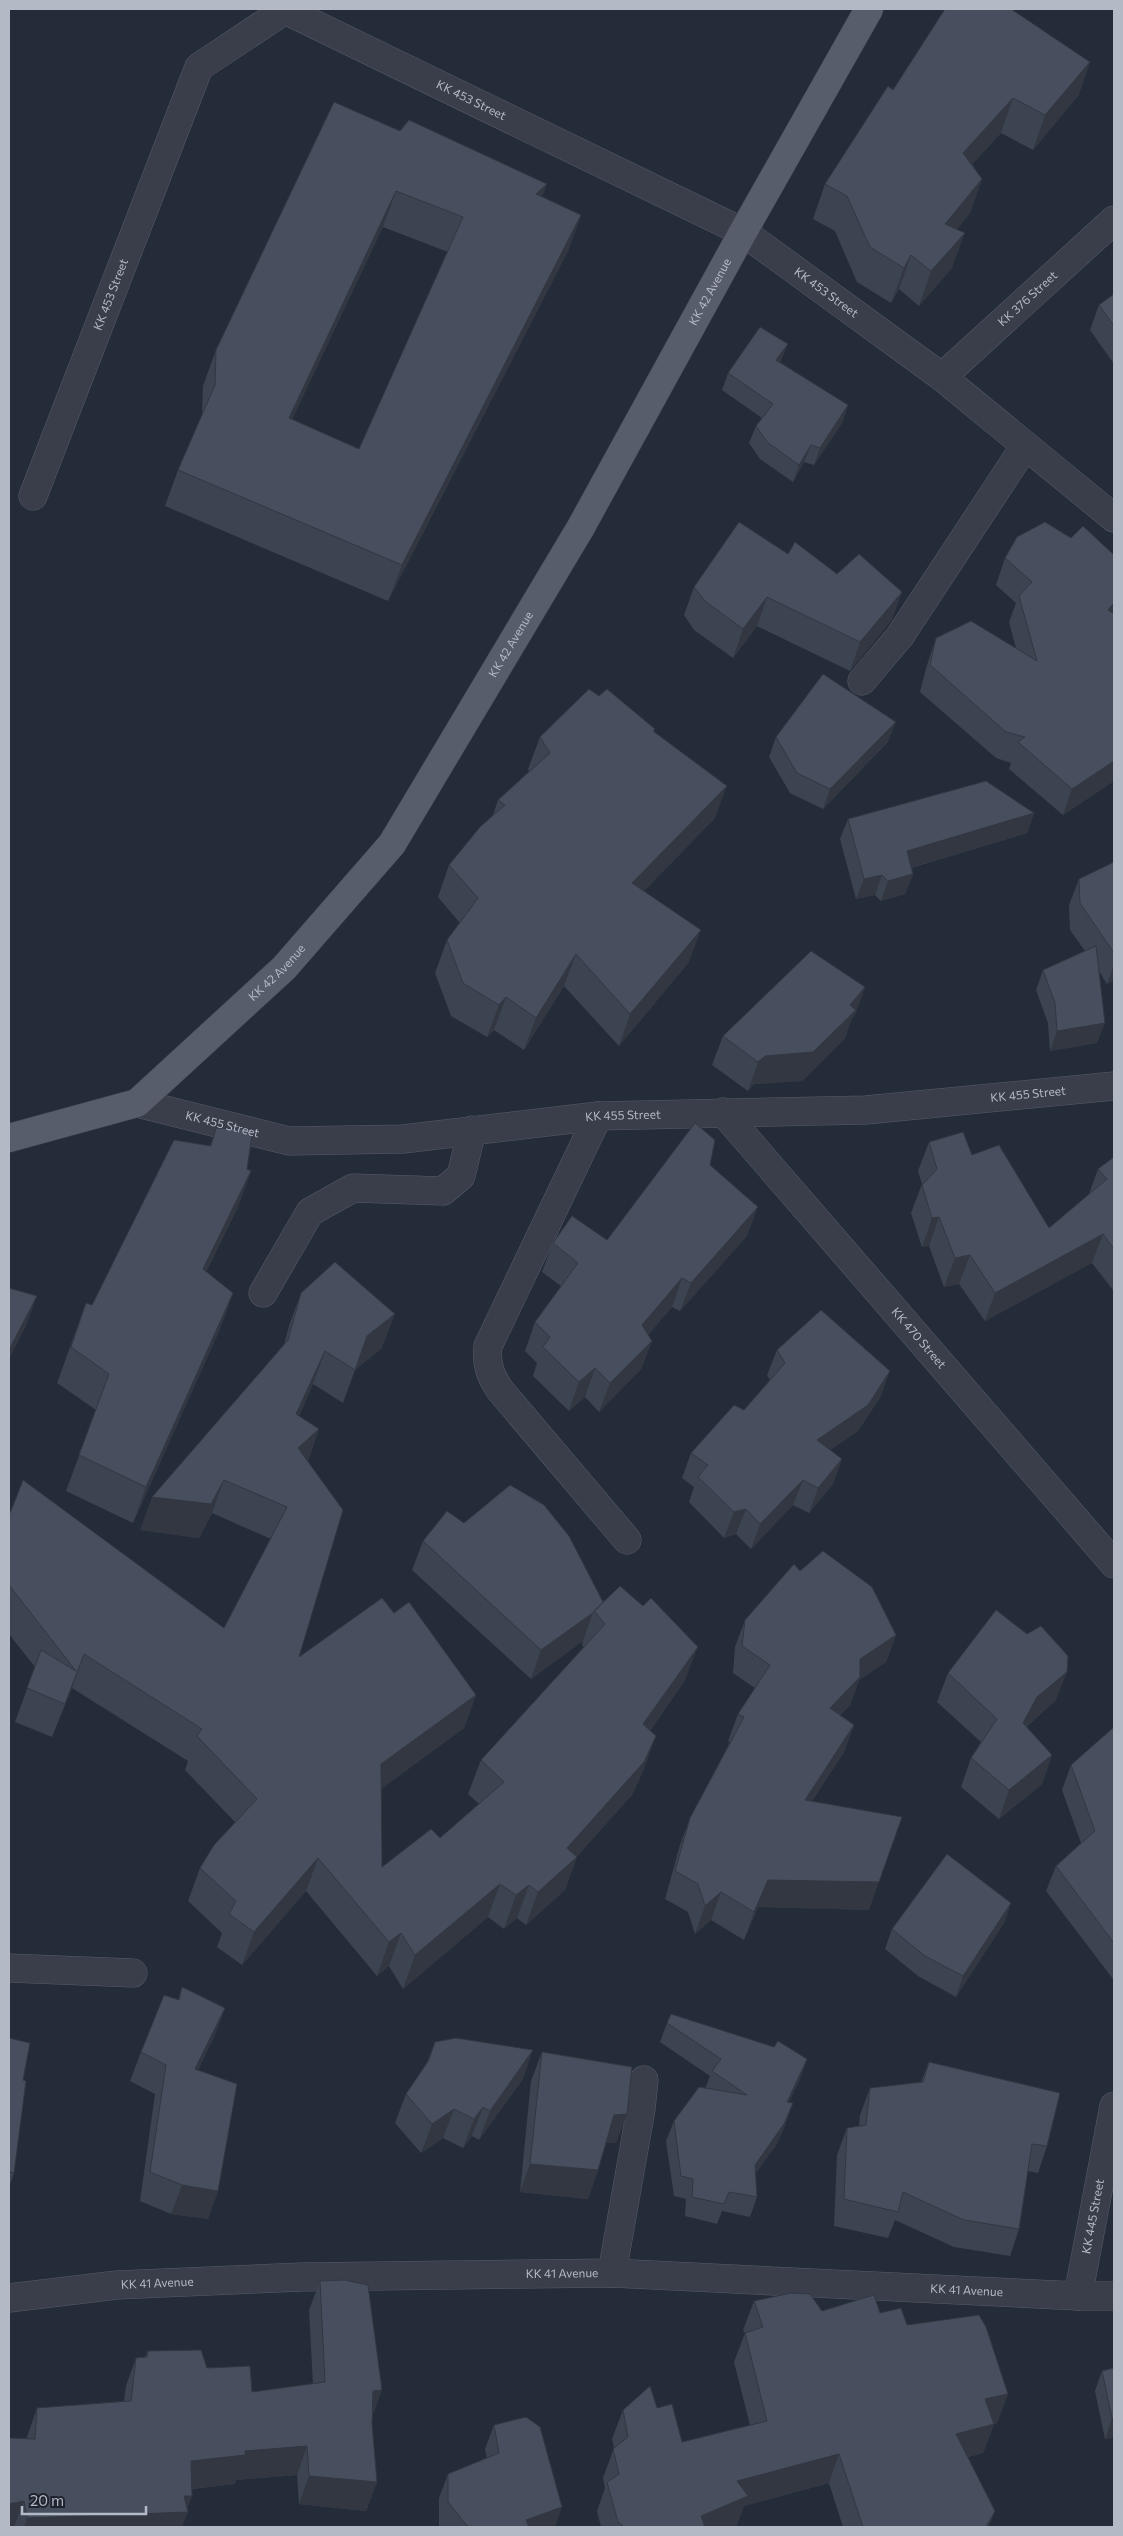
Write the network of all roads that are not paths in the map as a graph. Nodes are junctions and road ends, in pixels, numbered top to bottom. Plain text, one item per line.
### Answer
1 (285, 9) edge
2 (869, 9) edge
3 (1114, 220) edge
4 (743, 232) junction
5 (942, 377) junction
6 (1025, 446) junction
7 (33, 496) dead end
8 (1114, 518) edge
9 (862, 681) dead end
10 (1114, 1086) edge
11 (137, 1102) junction
12 (723, 1112) junction
13 (598, 1116) junction
14 (472, 1130) junction
15 (9, 1138) edge
16 (263, 1293) dead end
17 (627, 1540) dead end
18 (1114, 1564) edge
19 (9, 1968) edge
20 (133, 1974) dead end
21 (644, 2080) dead end
22 (1114, 2106) edge
23 (612, 2273) junction
24 (1078, 2296) junction
25 (1114, 2296) edge
26 (9, 2298) edge

1 - 4 street, KK 453 Street
1 - 7 street, KK 453 Street
2 - 4 main road, KK 42 Avenue
3 - 5 street, KK 376 Street
4 - 5 street, KK 453 Street
4 - 11 main road, KK 42 Avenue
5 - 6 street, KK 453 Street
6 - 8 street, KK 453 Street
6 - 9 street
10 - 12 street, KK 455 Street
11 - 14 street, KK 455 Street
11 - 15 main road, KK 42 Avenue
12 - 13 street, KK 455 Street
12 - 18 street, KK 470 Street
13 - 14 street, KK 455 Street
13 - 17 street
14 - 16 street
19 - 20 street
21 - 23 street
22 - 24 street, KK 445 Street
23 - 24 street, KK 41 Avenue
23 - 26 street, KK 41 Avenue
24 - 25 street, KK 41 Avenue

